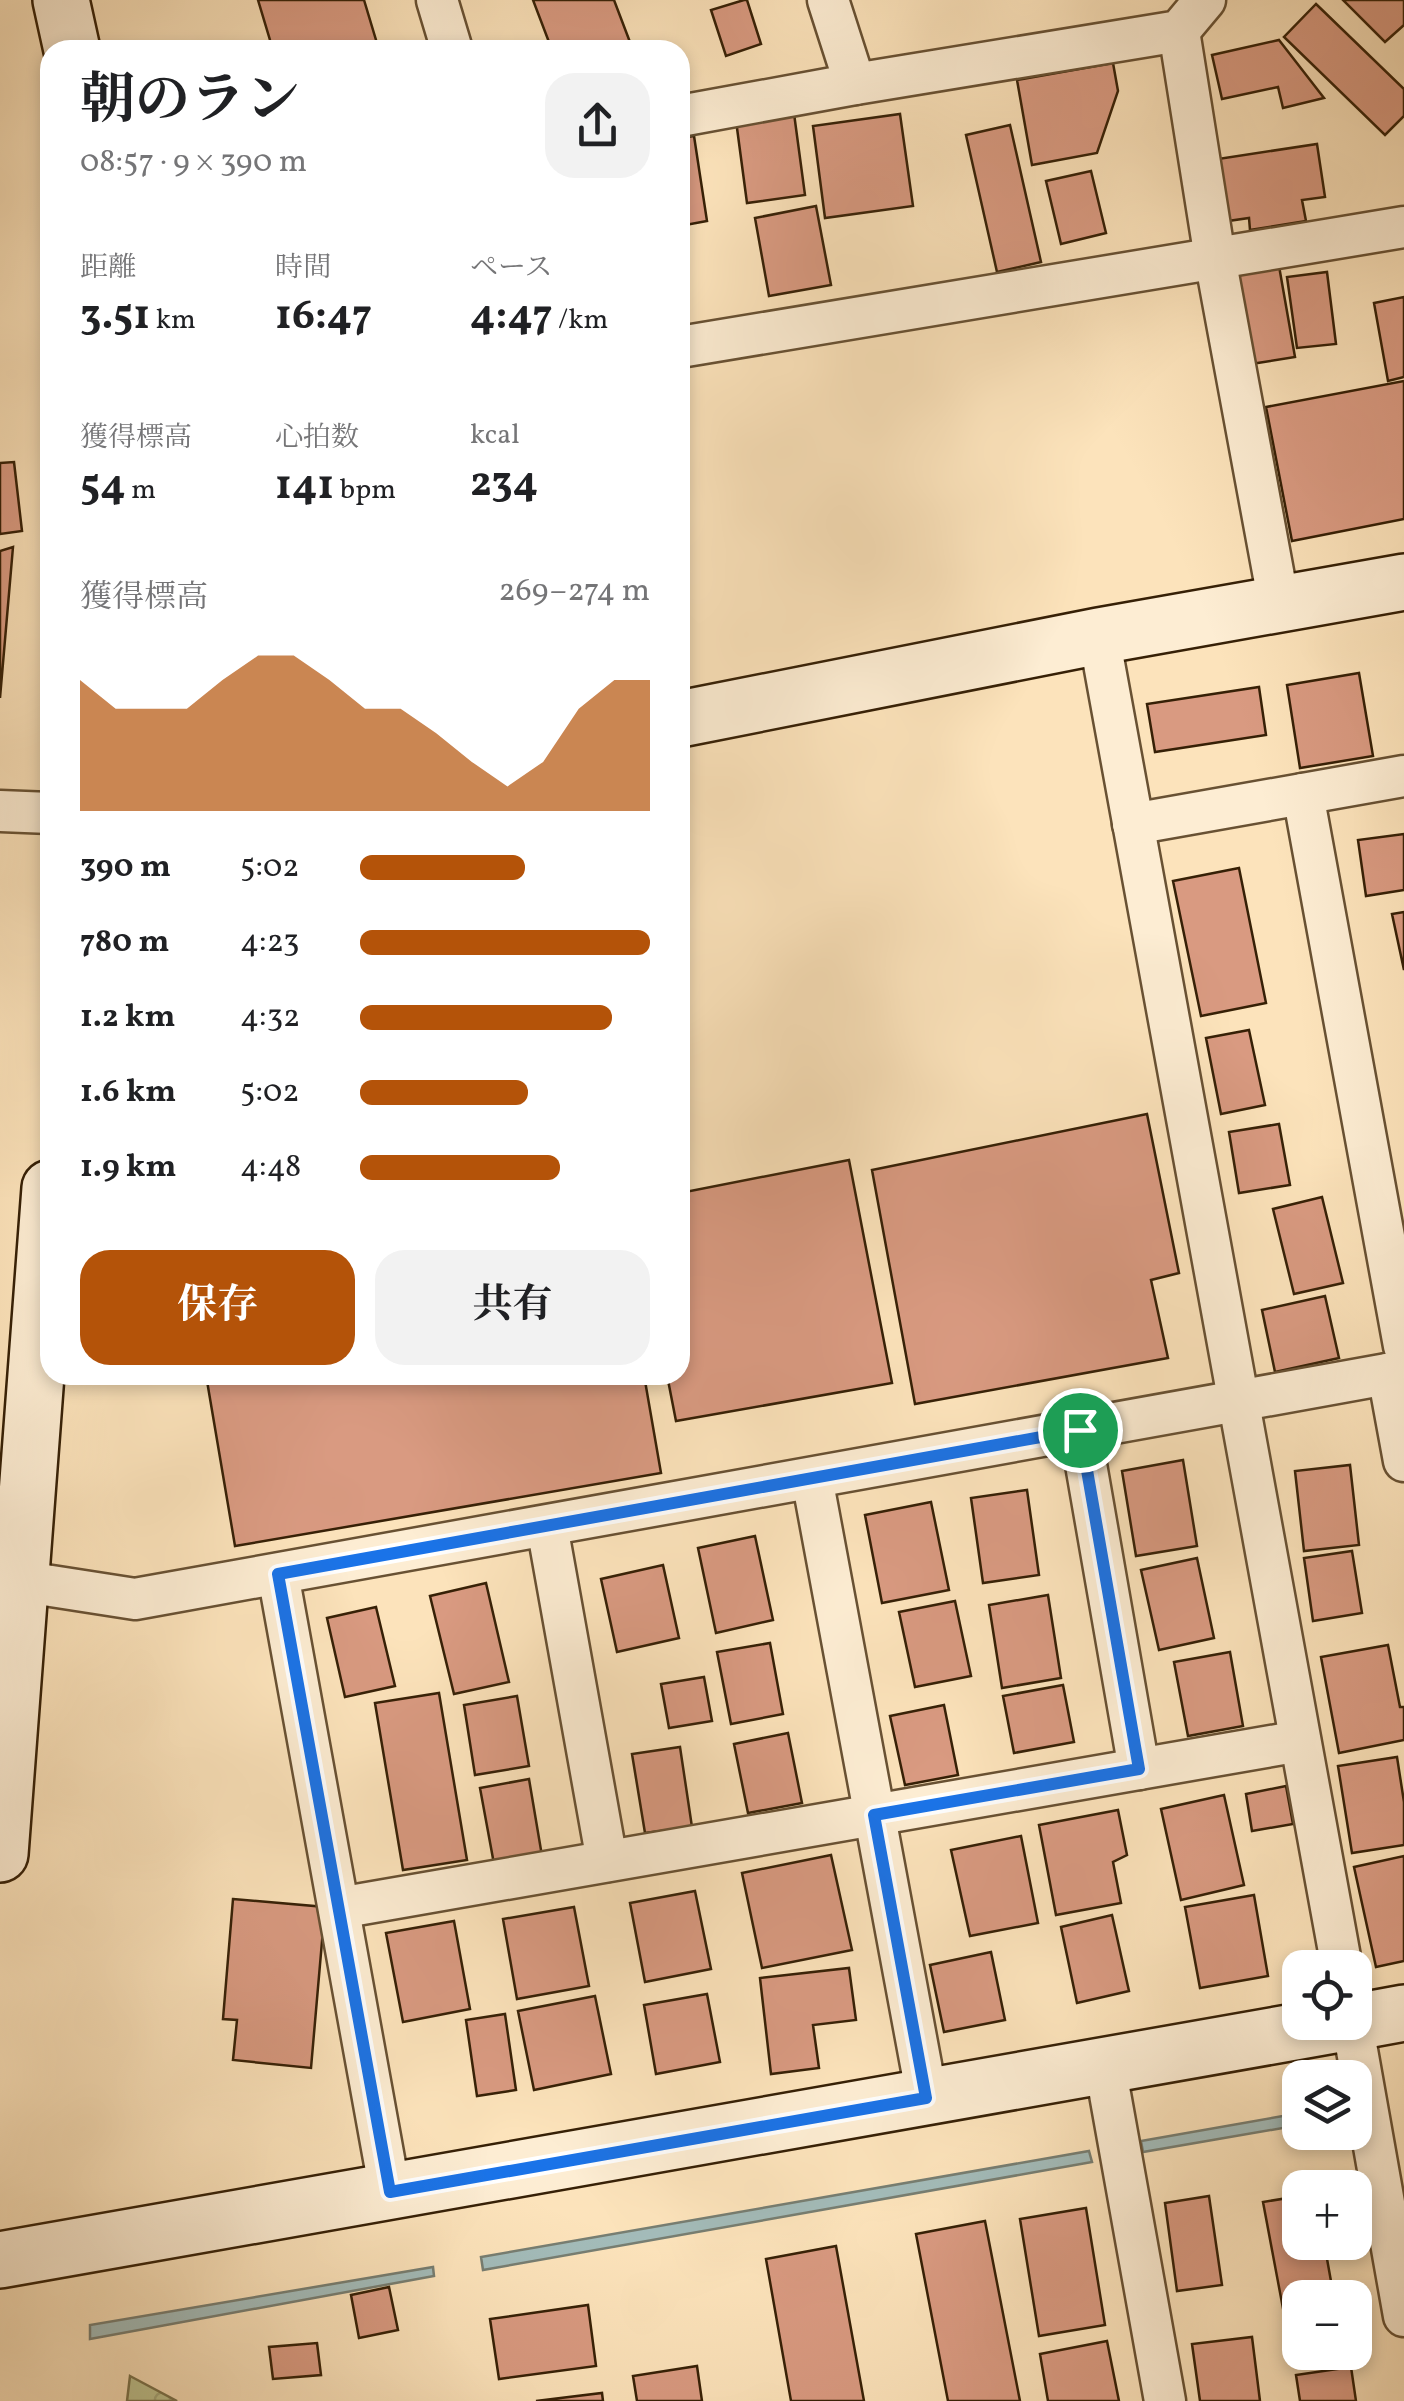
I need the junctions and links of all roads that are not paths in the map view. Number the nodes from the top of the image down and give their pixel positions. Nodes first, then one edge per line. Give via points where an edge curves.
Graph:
1 (61, 0) edge
2 (437, 0) edge
3 (828, 0) edge
4 (1206, 0) edge
5 (1179, 31) junction
6 (70, 40) edge
7 (449, 40) edge
8 (855, 84) junction
9 (690, 114) edge
10 (1404, 227) edge
11 (1215, 258) junction
12 (690, 345) edge
13 (1404, 582) edge
14 (1279, 604) junction
15 (1099, 636) junction
16 (690, 717) edge
17 (1404, 776) edge
18 (1303, 794) junction
19 (0, 812) edge
20 (40, 813) edge
21 (1134, 824) junction
22 (40, 1314) edge
23 (1399, 1364) edge
24 (1238, 1401) junction
25 (1080, 1430) junction
26 (1404, 1461) edge
27 (812, 1478) junction
28 (547, 1526) junction
29 (278, 1574) junction
30 (19, 1580) junction
31 (1300, 1741) junction
32 (1139, 1769) junction
33 (874, 1815) junction
34 (0, 1854) edge
35 (606, 1861) junction
36 (339, 1908) junction
37 (1339, 1950) edge
38 (1404, 2013) edge
39 (1372, 2019) edge
40 (1282, 2035) edge
41 (1356, 2040) edge
42 (1105, 2066) junction
43 (926, 2098) junction
44 (390, 2192) junction
45 (0, 2260) edge
46 (1404, 2316) edge
47 (1165, 2401) edge

1 - 6 street
2 - 7 street
3 - 8 street
4 - 5 street
5 - 8 street
5 - 11 street
8 - 9 street
10 - 11 street
11 - 12 street
11 - 14 street
13 - 14 street
14 - 15 street
15 - 16 street
15 - 21 street
17 - 18 street
18 - 21 street
18 - 23 street
19 - 20 street
21 - 24 street
22 - 30 street
23 - 24 street
23 - 26 street
24 - 25 street
24 - 31 street
25 - 27 street
25 - 32 street
27 - 28 street
27 - 33 street
28 - 29 street
28 - 35 street
29 - 30 street via 135,1600
29 - 36 street
30 - 34 street
31 - 32 street
31 - 37 street
32 - 33 street
33 - 35 street
33 - 43 street
35 - 36 street
36 - 44 street
38 - 39 street
40 - 42 street
41 - 46 street
42 - 43 street
42 - 47 street
43 - 44 street
44 - 45 street

